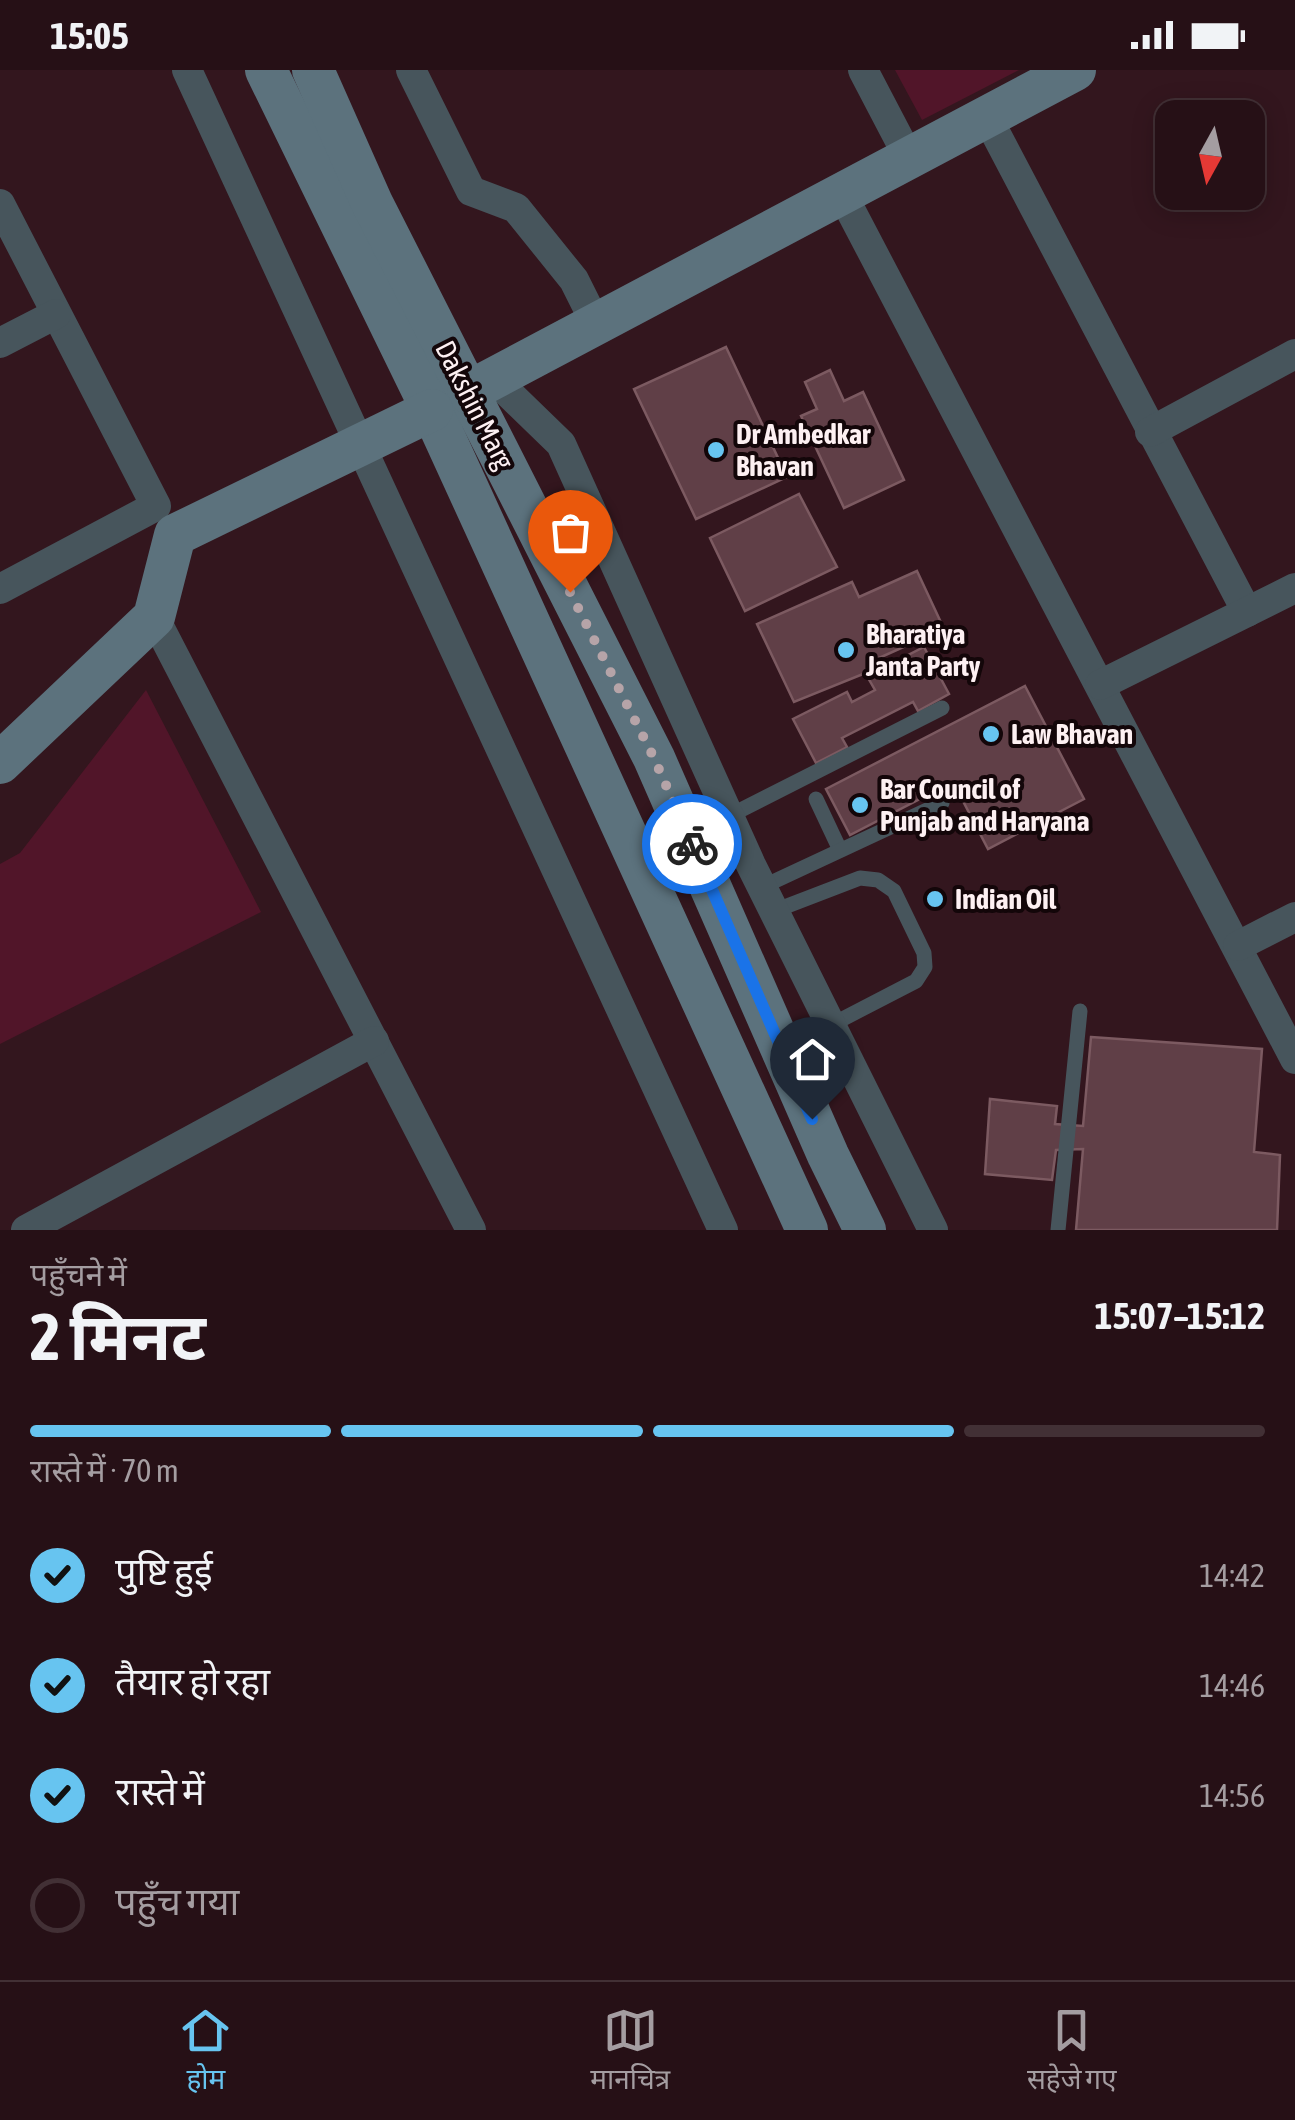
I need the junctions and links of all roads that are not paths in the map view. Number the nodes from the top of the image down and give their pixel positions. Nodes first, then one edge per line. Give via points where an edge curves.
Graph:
1 (187, 70) edge
2 (266, 70) edge
3 (313, 70) edge
4 (411, 70) edge
5 (862, 70) edge
6 (1075, 70) edge
7 (987, 117) junction
8 (909, 158) junction
9 (842, 194) junction
10 (0, 204) edge
11 (56, 314) junction
12 (596, 324) junction
13 (0, 344) edge
14 (1295, 354) edge
15 (465, 394) junction
16 (1150, 432) junction
17 (362, 445) junction
18 (165, 520) junction
19 (1295, 588) edge
20 (0, 589) edge
21 (1246, 612) junction
22 (154, 616) junction
23 (1100, 685) junction
24 (942, 708) dead end
25 (0, 762) edge
26 (816, 799) dead end
27 (942, 803) dead end
28 (728, 816) junction
29 (840, 850) junction
30 (768, 899) junction
31 (1295, 917) edge
32 (1238, 946) junction
33 (1080, 1011) dead end
34 (831, 1024) junction
35 (374, 1041) junction
36 (1295, 1059) edge
37 (26, 1230) edge
38 (471, 1230) edge
39 (724, 1230) edge
40 (806, 1230) edge
41 (865, 1230) edge
42 (933, 1230) edge
43 (1058, 1230) edge

1 - 17 street
2 - 15 main road, Dakshin Marg
3 - 15 main road, Dakshin Marg
4 - 12 street via 470,191 516,208 574,280
5 - 8 street
6 - 7 main road
7 - 8 main road
7 - 16 street
8 - 9 main road
9 - 12 main road
9 - 23 street
10 - 11 street
11 - 13 street
11 - 18 street
12 - 15 main road
14 - 16 street
15 - 17 main road
15 - 28 street via 561,444
15 - 40 main road, Dakshin Marg
15 - 41 main road, Dakshin Marg via 654,758
16 - 21 street
17 - 18 main road
17 - 39 street
18 - 20 street
18 - 22 main road
19 - 21 street
21 - 23 street
22 - 25 main road
22 - 35 street
23 - 32 street
24 - 28 lane
26 - 29 lane
27 - 29 lane
28 - 30 street
29 - 30 lane
30 - 34 street
30 - 34 lane via 860,878 878,880 894,892 925,966 916,981
31 - 32 street
32 - 36 street
33 - 43 lane
34 - 42 street
35 - 37 street
35 - 38 street

